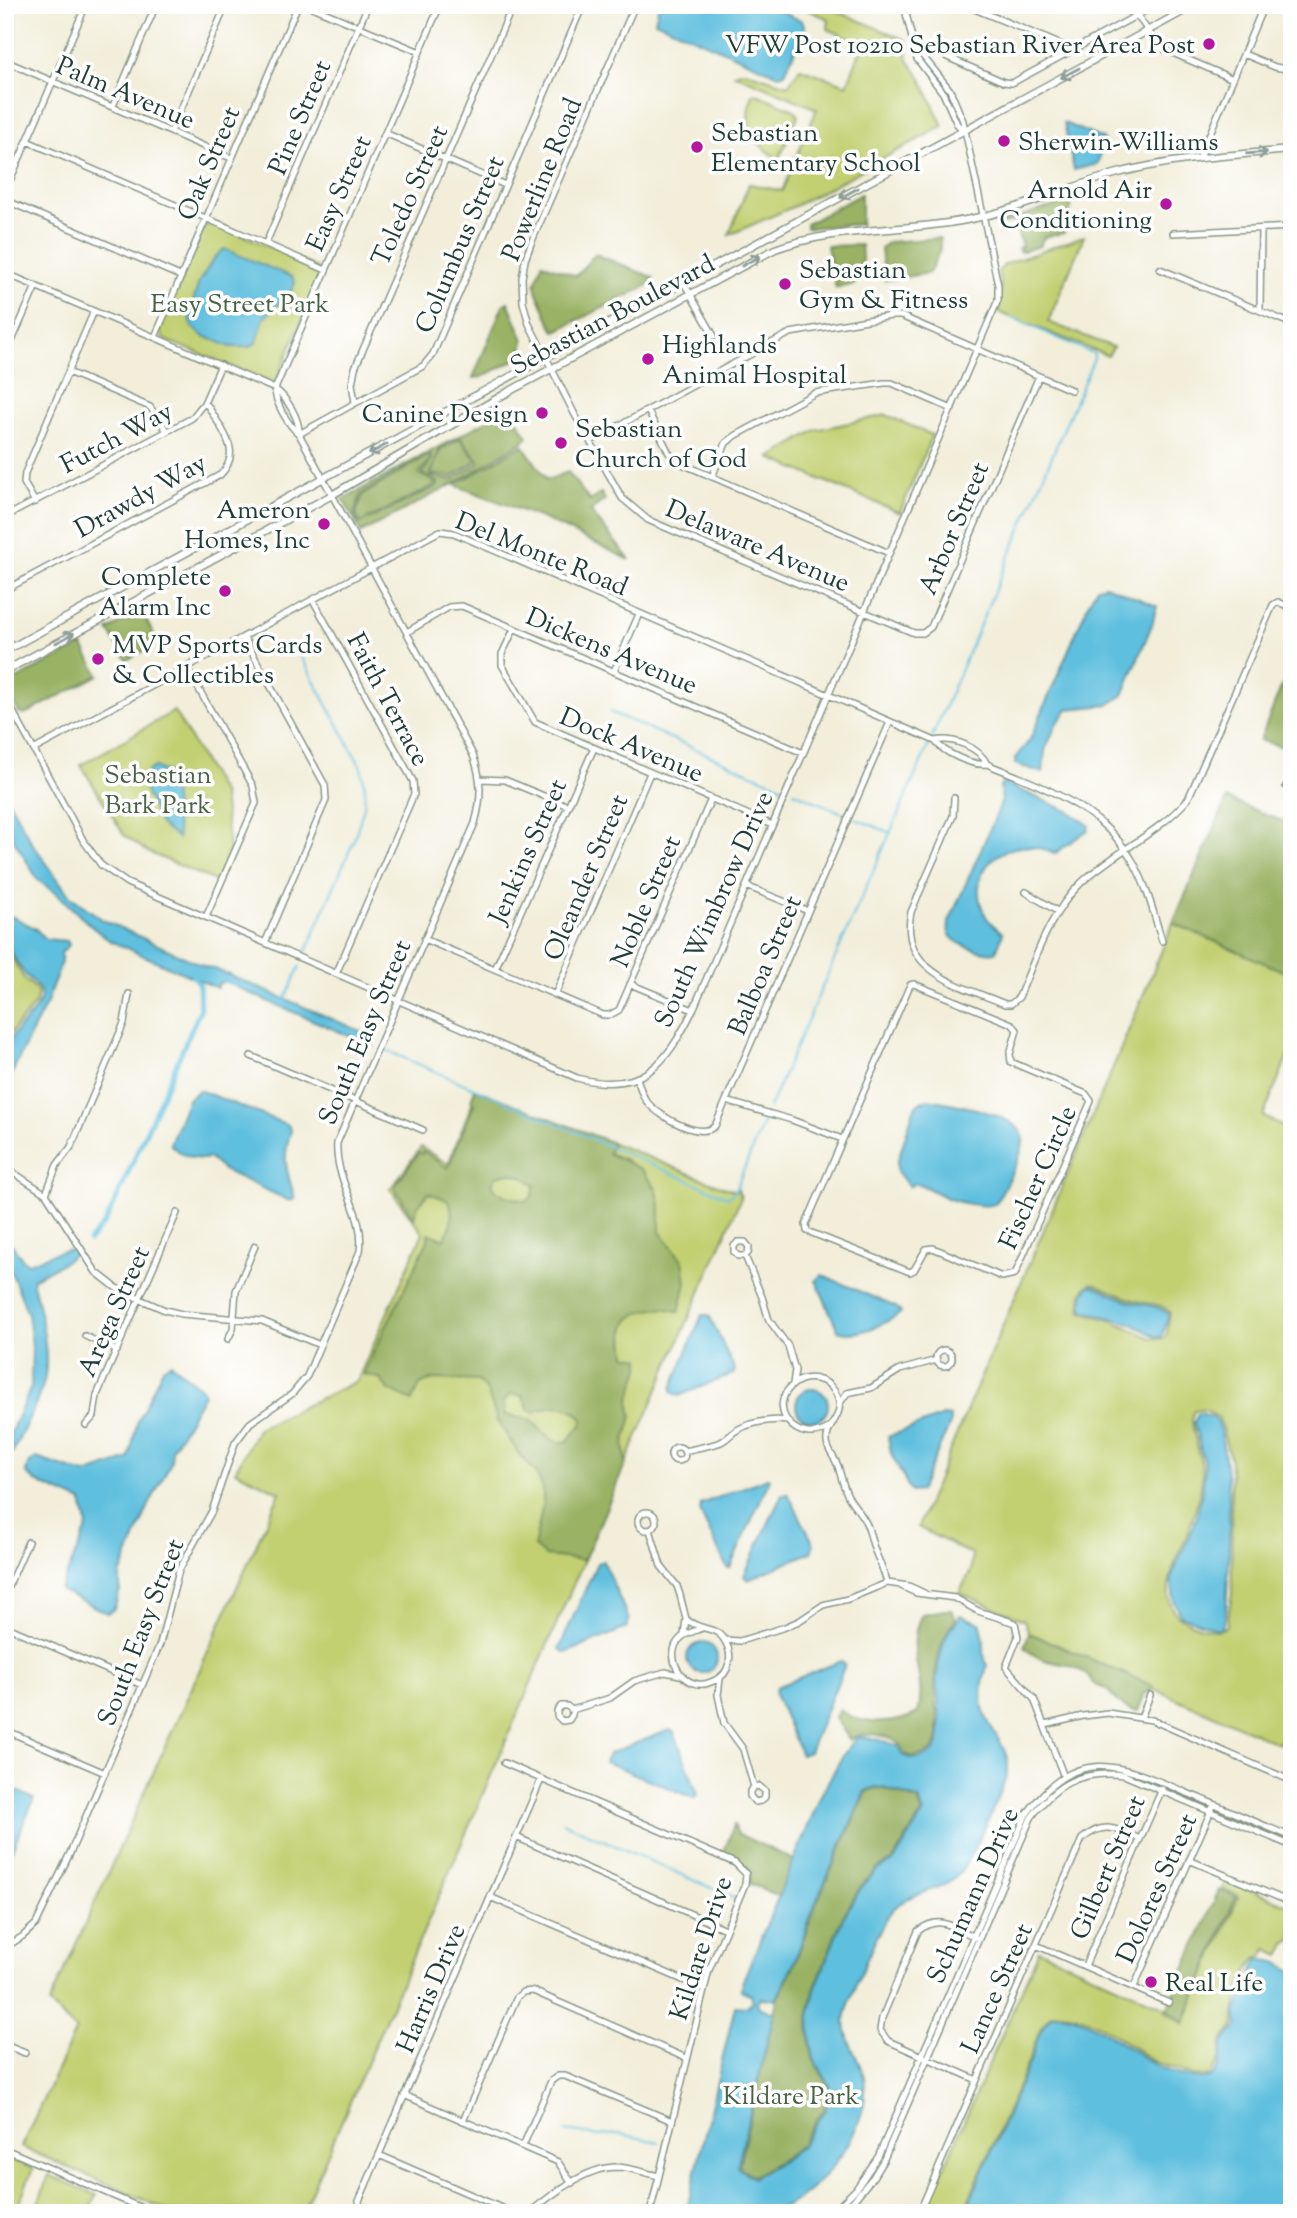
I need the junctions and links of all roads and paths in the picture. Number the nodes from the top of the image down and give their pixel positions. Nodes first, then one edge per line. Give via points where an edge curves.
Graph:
1 (14, 5) edge
2 (86, 5) edge
3 (156, 5) edge
4 (226, 5) edge
5 (298, 5) edge
6 (307, 5) edge
7 (368, 5) edge
8 (440, 5) edge
9 (513, 5) edge
10 (583, 5) edge
11 (635, 5) edge
12 (904, 5) edge
13 (965, 5) edge
14 (1113, 5) edge
15 (1156, 5) edge
16 (1195, 5) edge
17 (1264, 5) edge
18 (1137, 15) junction
19 (7, 16) edge
20 (5, 26) edge
21 (359, 28) junction
22 (1148, 30) junction
23 (1074, 50) junction
24 (420, 52) junction
25 (1244, 54) junction
26 (947, 57) dead end
27 (5, 61) edge
28 (1292, 70) edge
29 (1233, 79) junction
30 (53, 82) junction
31 (113, 106) junction
32 (963, 130) junction
33 (171, 132) junction
34 (386, 133) junction
35 (27, 141) junction
36 (1292, 150) edge
37 (1200, 157) junction
38 (231, 158) junction
39 (446, 160) junction
40 (505, 185) junction
41 (5, 192) edge
42 (5, 200) edge
43 (206, 217) junction
44 (983, 217) junction
45 (1292, 226) edge
46 (1261, 229) junction
47 (1173, 233) dead end
48 (266, 243) junction
49 (1160, 269) dead end
50 (326, 270) junction
51 (5, 273) edge
52 (180, 276) junction
53 (684, 283) junction
54 (36, 286) junction
55 (691, 293) junction
56 (1260, 310) junction
57 (94, 311) junction
58 (1292, 324) edge
59 (714, 336) dead end
60 (155, 337) junction
61 (978, 349) junction
62 (5, 357) edge
63 (546, 358) junction
64 (221, 365) junction
65 (551, 369) junction
66 (68, 372) junction
67 (1039, 376) junction
68 (275, 389) junction
69 (1071, 390) dead end
70 (355, 402) junction
71 (204, 403) junction
72 (952, 409) junction
73 (648, 411) junction
74 (167, 431) junction
75 (299, 434) junction
76 (591, 442) junction
77 (712, 477) junction
78 (324, 479) junction
79 (332, 495) junction
80 (35, 502) junction
81 (5, 517) edge
82 (889, 553) junction
83 (372, 568) junction
84 (5, 590) edge
85 (313, 600) junction
86 (1292, 608) edge
87 (864, 612) junction
88 (639, 614) junction
89 (514, 629) junction
90 (407, 632) junction
91 (244, 638) junction
92 (5, 652) edge
93 (187, 668) junction
94 (5, 671) edge
95 (614, 671) junction
96 (828, 696) junction
97 (5, 698) edge
98 (890, 722) junction
99 (935, 741) junction
100 (964, 745) junction
101 (594, 748) junction
102 (35, 749) junction
103 (803, 753) junction
104 (960, 757) junction
105 (987, 764) junction
106 (650, 773) junction
107 (481, 779) junction
108 (954, 798) dead end
109 (710, 799) junction
110 (568, 806) junction
111 (772, 825) junction
112 (1126, 850) junction
113 (746, 886) junction
114 (1026, 892) dead end
115 (808, 911) junction
116 (1057, 911) junction
117 (206, 917) junction
118 (424, 939) junction
119 (1162, 941) dead end
120 (265, 943) junction
121 (495, 969) junction
122 (336, 974) junction
123 (630, 984) junction
124 (130, 994) dead end
125 (555, 995) junction
126 (398, 1000) junction
127 (693, 1010) junction
128 (251, 1056) dead end
129 (637, 1078) junction
130 (355, 1100) junction
131 (726, 1101) junction
132 (423, 1130) dead end
133 (842, 1139) junction
134 (5, 1167) edge
135 (46, 1194) junction
136 (177, 1213) dead end
137 (255, 1246) dead end
138 (745, 1256) dead end
139 (140, 1299) junction
140 (233, 1318) junction
141 (85, 1336) dead end
142 (228, 1339) dead end
143 (320, 1345) junction
144 (117, 1351) junction
145 (937, 1360) dead end
146 (795, 1370) junction
147 (806, 1378) junction
148 (793, 1384) junction
149 (834, 1390) junction
150 (847, 1393) junction
151 (839, 1404) junction
152 (783, 1410) junction
153 (774, 1419) junction
154 (787, 1421) junction
155 (86, 1425) dead end
156 (830, 1427) junction
157 (816, 1434) junction
158 (827, 1441) junction
159 (684, 1451) dead end
160 (650, 1530) dead end
161 (28, 1542) dead end
162 (887, 1583) junction
163 (5, 1594) edge
164 (686, 1619) junction
165 (5, 1626) edge
166 (702, 1628) junction
167 (684, 1635) junction
168 (725, 1640) junction
169 (740, 1641) junction
170 (730, 1653) junction
171 (674, 1659) junction
172 (665, 1672) junction
173 (680, 1675) junction
174 (720, 1679) junction
175 (142, 1685) junction
176 (705, 1685) junction
177 (718, 1695) junction
178 (1150, 1695) dead end
179 (572, 1710) dead end
180 (1141, 1718) junction
181 (1045, 1726) junction
182 (5, 1730) edge
183 (504, 1763) dead end
184 (105, 1773) junction
185 (541, 1780) junction
186 (1065, 1780) junction
187 (1292, 1781) edge
188 (1165, 1783) junction
189 (754, 1787) dead end
190 (1162, 1790) junction
191 (1214, 1804) junction
192 (1211, 1811) junction
193 (1262, 1825) junction
194 (1259, 1832) junction
195 (516, 1837) junction
196 (1292, 1838) edge
197 (1140, 1839) junction
198 (1292, 1846) edge
199 (1189, 1860) junction
200 (490, 1897) junction
201 (1292, 1903) edge
202 (725, 1929) junction
203 (977, 1938) junction
204 (1036, 1945) junction
205 (5, 1948) edge
206 (1085, 1966) junction
207 (1134, 1987) junction
208 (704, 1989) junction
209 (1168, 2003) dead end
210 (5, 2045) edge
211 (25, 2053) dead end
212 (925, 2057) junction
213 (687, 2058) junction
214 (977, 2080) junction
215 (404, 2095) junction
216 (463, 2121) junction
217 (672, 2121) junction
218 (523, 2146) junction
219 (5, 2149) edge
220 (379, 2155) junction
221 (659, 2176) junction
222 (572, 2183) junction
223 (845, 2210) edge
224 (360, 2212) edge
225 (153, 2213) edge
226 (513, 2213) edge
227 (529, 2213) edge
228 (650, 2213) edge
229 (832, 2213) edge
230 (919, 2213) edge

1 - 19 street
2 - 30 street
3 - 31 street
4 - 33 street
5 - 38 street, Oak Street
6 - 21 street
7 - 21 street, Pine Street
8 - 24 street, Easy Street
9 - 39 street, Toledo Street
10 - 40 street, Columbus Street
11 - 63 street, Powerline Road via 525,260 523,302
12 - 32 street, South Wimbrow Drive via 916,60 943,93
13 - 23 street
14 - 18 street
15 - 18 street
16 - 22 main road, Sebastian Boulevard
17 - 25 street
18 - 22 street
18 - 23 street
19 - 20 street
21 - 24 street
21 - 48 street, Pine Street
22 - 29 street via 1159,47
22 -> 32 main road, Sebastian Boulevard
23 - 26 street via 1012,83
24 - 34 street, Easy Street
25 - 28 street
25 - 29 street
27 - 30 street, Palm Avenue
29 - 37 street
30 - 31 street, Palm Avenue
30 - 35 street
31 - 33 street, Palm Avenue
32 - 44 street, South Wimbrow Drive
32 -> 53 main road, Sebastian Boulevard
33 - 38 street, Palm Avenue
34 - 39 street
34 - 50 street, Easy Street
35 - 41 street
35 - 43 street
37 -> 36 main road, Sebastian Boulevard
37 - 44 main road, Sebastian Boulevard via 1115,174
38 - 43 street, Oak Street
39 - 40 street
39 - 70 street, Toledo Street via 355,368
40 - 70 street, Columbus Street via 433,354 423,366
42 - 52 street
43 - 48 street
43 - 52 street, Oak Street
55 -> 44 main road, Sebastian Boulevard via 797,241
44 - 61 street, South Wimbrow Drive via 998,300
45 - 46 street
46 - 47 street
46 - 56 street
48 - 50 street
49 - 56 street
50 - 68 street, Easy Street
51 - 54 street
52 - 60 street, Oak Street
53 - 55 street
53 - 63 main road, Sebastian Boulevard
54 - 57 street
54 - 62 street
55 - 59 street
55 - 65 main road, Sebastian Boulevard
56 - 58 street
57 - 60 street
57 - 66 street
60 - 64 street
61 - 67 street
61 - 72 street, South Wimbrow Drive
61 - 73 street via 901,316 800,330
63 - 65 street, Powerline Road
63 -> 78 main road, Sebastian Boulevard
64 - 68 street
64 - 71 street, Futch Way
65 - 76 street, Delaware Avenue
65 - 79 main road, Sebastian Boulevard
66 - 74 street via 150,407
66 - 80 street via 25,473 24,483
67 - 69 street
67 - 87 street, Arbor Street via 931,627 914,634
68 - 75 street via 275,397
70 - 75 street, Columbus Street
71 - 74 street, Futch Way via 192,418
71 - 84 street, Drawdy Way via 232,455 220,475
72 - 77 street via 892,383 815,393 726,443
72 - 82 street, South Wimbrow Drive
73 - 76 street
73 - 77 street via 669,453
74 - 80 street, Futch Way
75 - 78 street
76 - 87 street, Delaware Avenue via 622,498 648,520
77 - 82 street
78 - 79 street
78 - 92 main road, Sebastian Boulevard
79 - 83 street, South Easy Street
94 -> 79 main road, Sebastian Boulevard
80 - 81 street, Futch Way
82 - 87 street, South Wimbrow Drive
83 - 85 street, Del Monte Road
83 - 88 street, Del Monte Road via 440,531 454,533
83 - 90 street, South Easy Street
85 - 91 street, Del Monte Road
85 - 122 street, Faith Terrace via 412,781 414,794
86 - 112 street via 1278,602 1273,605 1188,799 1173,816
87 - 96 street, South Wimbrow Drive
88 - 95 street
88 - 96 street, Del Monte Road
89 - 90 street, Dickens Avenue via 462,606 449,607
89 - 95 street, Dickens Avenue
89 - 101 street, Dock Avenue via 502,665 530,717
90 - 107 street, South Easy Street via 473,755
91 - 93 street, Del Monte Road
91 - 120 street via 325,785 326,800
93 - 102 street, Del Monte Road
93 - 117 street via 253,786 256,803
95 - 103 street, Dickens Avenue
96 - 98 street, Del Monte Road
96 - 103 street, South Wimbrow Drive
97 - 102 street, South Wimbrow Drive
98 - 99 street, Del Monte Road
98 - 115 street, Balboa Street
99 - 100 street
99 - 104 street
100 - 104 street
100 - 105 street via 977,751
101 - 106 street, Dock Avenue
101 - 110 street, Jenkins Street
102 - 117 street, South Wimbrow Drive via 101,865 127,883
103 - 111 street, South Wimbrow Drive
104 - 105 street
105 - 112 street via 1077,804
106 - 109 street, Dock Avenue
106 - 125 street, Oleander Street
107 - 110 street via 505,780
107 - 118 street, South Easy Street via 475,823
108 - 116 street via 953,816 909,921 912,944 921,961 941,977 1011,1003 1019,997
109 - 111 street, Dock Avenue
109 - 123 street, Noble Street
110 - 121 street, Jenkins Street
111 - 113 street, South Wimbrow Drive
112 - 116 street via 1081,884
112 - 119 street via 1145,886
113 - 115 street
113 - 127 street, South Wimbrow Drive
114 - 116 street
115 - 131 street, Balboa Street
117 - 120 street, South Wimbrow Drive
118 - 121 street
118 - 126 street, South Easy Street
120 - 122 street, South Wimbrow Drive
121 - 125 street
122 - 126 street, South Wimbrow Drive
123 - 125 street, Noble Street via 618,1010 610,1015
123 - 127 street
124 - 135 street via 124,1023
126 - 129 street, South Wimbrow Drive via 577,1077 598,1083
126 - 130 street, South Easy Street
127 - 129 street, South Wimbrow Drive via 668,1055
128 - 130 street
129 - 131 street, Balboa Street via 645,1100 659,1115 700,1132 715,1126
130 - 132 street
130 - 143 street, South Easy Street via 336,1157 357,1217 360,1251
131 - 133 street
133 - 133 street, Fischer Circle via 914,984 1012,1024 1017,1030 1012,1062 1086,1094 1091,1101 1015,1274 1009,1277 933,1248 926,1249 910,1272 807,1231
134 - 135 street
135 - 139 street via 96,1272 110,1285
136 - 139 street, Arega Street
137 - 140 street via 236,1291
138 - 146 street via 769,1320 788,1346
139 - 140 street via 182,1314
139 - 144 street, Arega Street
140 - 142 street
140 - 143 street via 262,1321
141 - 144 street
143 - 175 street, South Easy Street via 300,1386 250,1423 235,1443 212,1511 180,1570 164,1630
144 - 155 street, Arega Street via 97,1395 94,1416
145 - 150 street via 900,1370 871,1388
146 - 147 street
146 - 148 street
147 - 148 street
147 - 149 street via 823,1380
148 - 152 street
149 - 150 street
149 - 151 street
150 - 151 street
151 - 156 street
152 - 153 street
152 - 154 street
153 - 154 street
153 - 159 street via 743,1427 718,1443
154 - 157 street via 800,1432
156 - 157 street
156 - 158 street
157 - 158 street
158 - 162 street via 845,1490 867,1525
160 - 164 street via 661,1566 677,1586
161 - 163 street
162 - 169 street
162 - 181 street via 955,1598 1015,1623 1018,1637 1006,1667 1034,1699
164 - 166 street
164 - 167 street
165 - 175 street
166 - 167 street
166 - 168 street
167 - 171 street
168 - 169 street
168 - 170 street
169 - 170 street
170 - 174 street via 729,1666
171 - 172 street
171 - 173 street
172 - 173 street
172 - 179 street
173 - 176 street via 693,1684
174 - 176 street
174 - 177 street
175 - 184 street, South Easy Street
176 - 177 street
177 - 189 street via 724,1723 743,1749
178 - 180 street
180 - 181 street via 1108,1713
180 - 187 street
181 - 186 street
182 - 184 street
183 - 185 street, Kildare Drive
184 - 205 street, South Easy Street via 36,1924
185 - 195 street, Harris Drive
185 - 202 street, Kildare Drive via 741,1867 746,1882
186 - 188 street, Schumann Drive via 1084,1769 1108,1766
186 - 190 street, Schumann Drive via 1102,1772 1124,1774
186 - 203 street, Schumann Drive via 1046,1789 1026,1815
188 - 190 street, Gilbert Street
188 - 191 street, Schumann Drive
190 - 192 street, Schumann Drive
190 - 197 street, Gilbert Street
191 - 192 street, Dolores Street
191 - 193 street, Schumann Drive
192 - 194 street, Schumann Drive
192 - 199 street, Dolores Street
193 - 194 street
193 - 196 street, Schumann Drive
194 - 198 street, Schumann Drive
195 - 200 street, Harris Drive
195 - 202 street
197 - 204 street, Lance Street via 1111,1827 1093,1829 1082,1839
197 - 206 street, Gilbert Street
199 - 201 street
199 - 207 street, Dolores Street
200 - 208 street
200 - 215 street, Harris Drive
202 - 208 street, Kildare Drive
203 - 212 street, Schumann Drive
203 - 212 street via 940,1922 928,1923 918,1931 880,2030 888,2041
204 - 206 street
204 - 214 street, Lance Street
206 - 207 street
207 - 209 street
208 - 213 street, Kildare Drive
210 - 211 street
212 - 214 street
212 - 223 street, Schumann Drive via 884,2159
213 - 216 street via 533,1991 523,1992
213 - 217 street, Kildare Drive
214 - 230 street, Lance Street
215 - 216 street
215 - 220 street, Harris Drive
216 - 218 street
217 - 218 street via 558,2076 551,2081
217 - 221 street, Kildare Drive
218 - 222 street via 558,2162
219 - 225 street
220 - 224 street, Harris Drive via 359,2201
220 - 226 street
221 - 222 street via 612,2168
221 - 228 street, Kildare Drive
222 - 227 street
223 - 229 street, Schumann Drive

